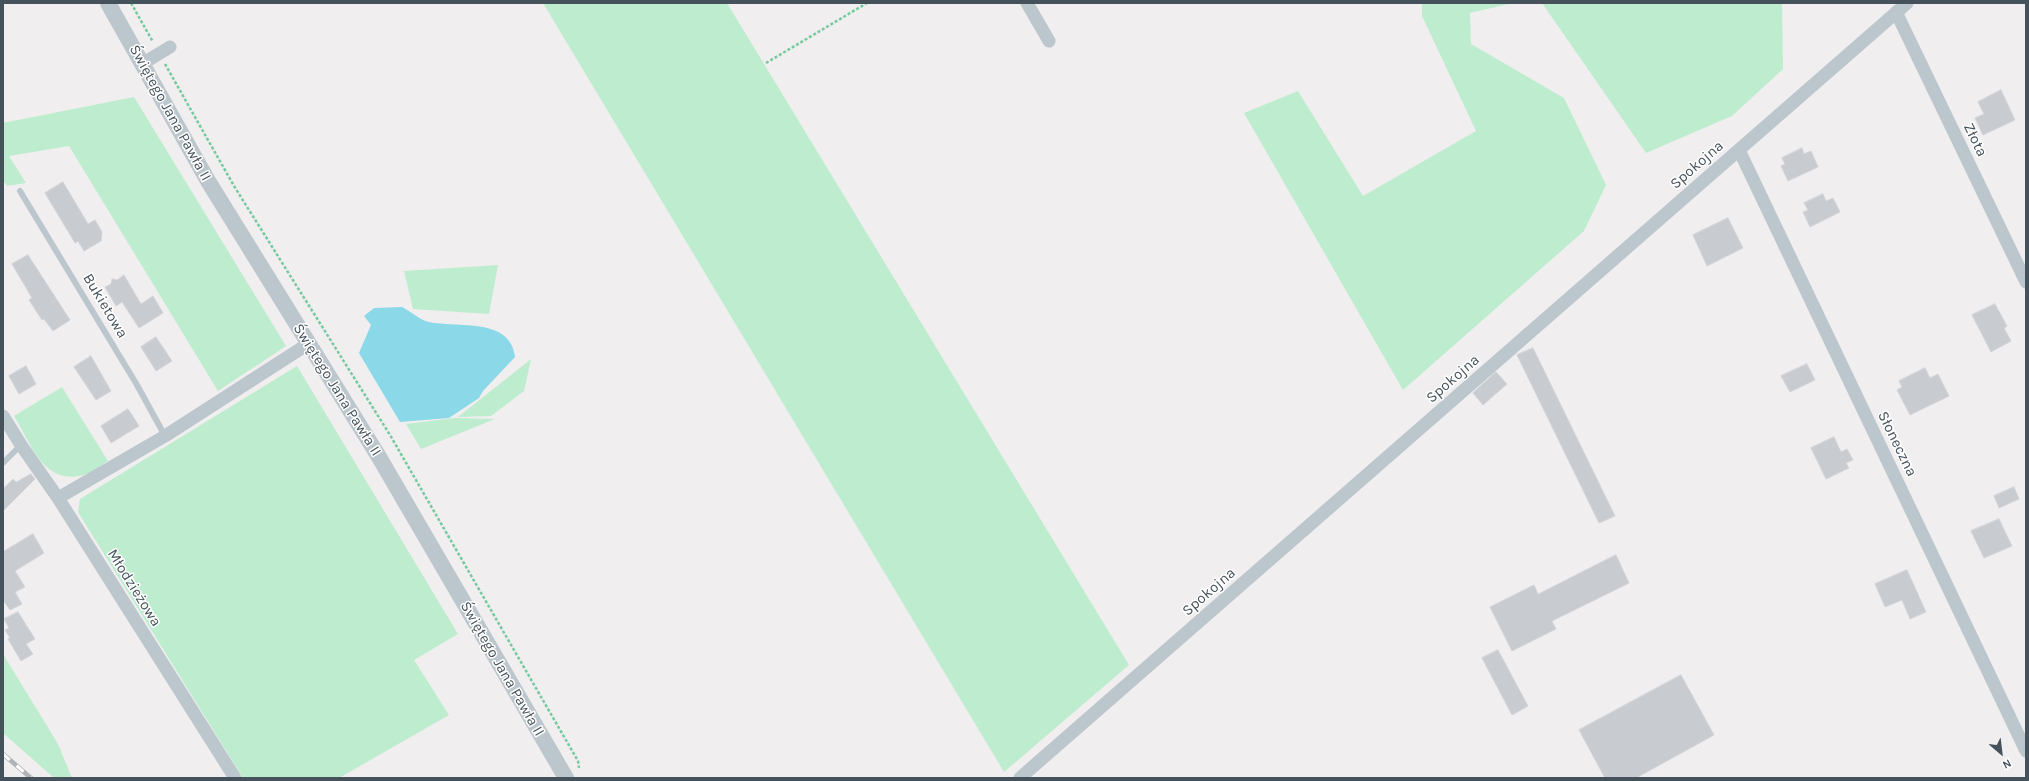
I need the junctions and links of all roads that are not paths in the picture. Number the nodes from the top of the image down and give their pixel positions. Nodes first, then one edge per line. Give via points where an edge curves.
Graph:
1 (108, 3) edge
2 (1027, 3) edge
3 (1907, 3) edge
4 (1896, 12) junction
5 (1049, 41) dead end
6 (164, 50) road end
7 (142, 64) junction
8 (1738, 150) junction
9 (20, 191) dead end
10 (2026, 282) edge
11 (308, 344) junction
12 (3, 416) edge
13 (165, 436) junction
14 (21, 445) junction
15 (3, 463) edge
16 (58, 498) junction
17 (2026, 751) edge
18 (572, 777) edge
19 (235, 778) edge
20 (1020, 778) edge

1 - 7 street, Świętego Jana Pawła II
2 - 5 street
3 - 4 street, Spokojna
4 - 8 street, Spokojna
4 - 10 street, Złota
6 - 7 street
7 - 11 street, Świętego Jana Pawła II via 208,181
8 - 17 street, Słoneczna
8 - 20 street, Spokojna
9 - 13 lane, Bukietowa
11 - 13 street
11 - 18 street, Świętego Jana Pawła II
12 - 14 street, Młodzieżowa
13 - 16 street
14 - 15 lane
14 - 16 street, Młodzieżowa
16 - 19 street, Młodzieżowa

